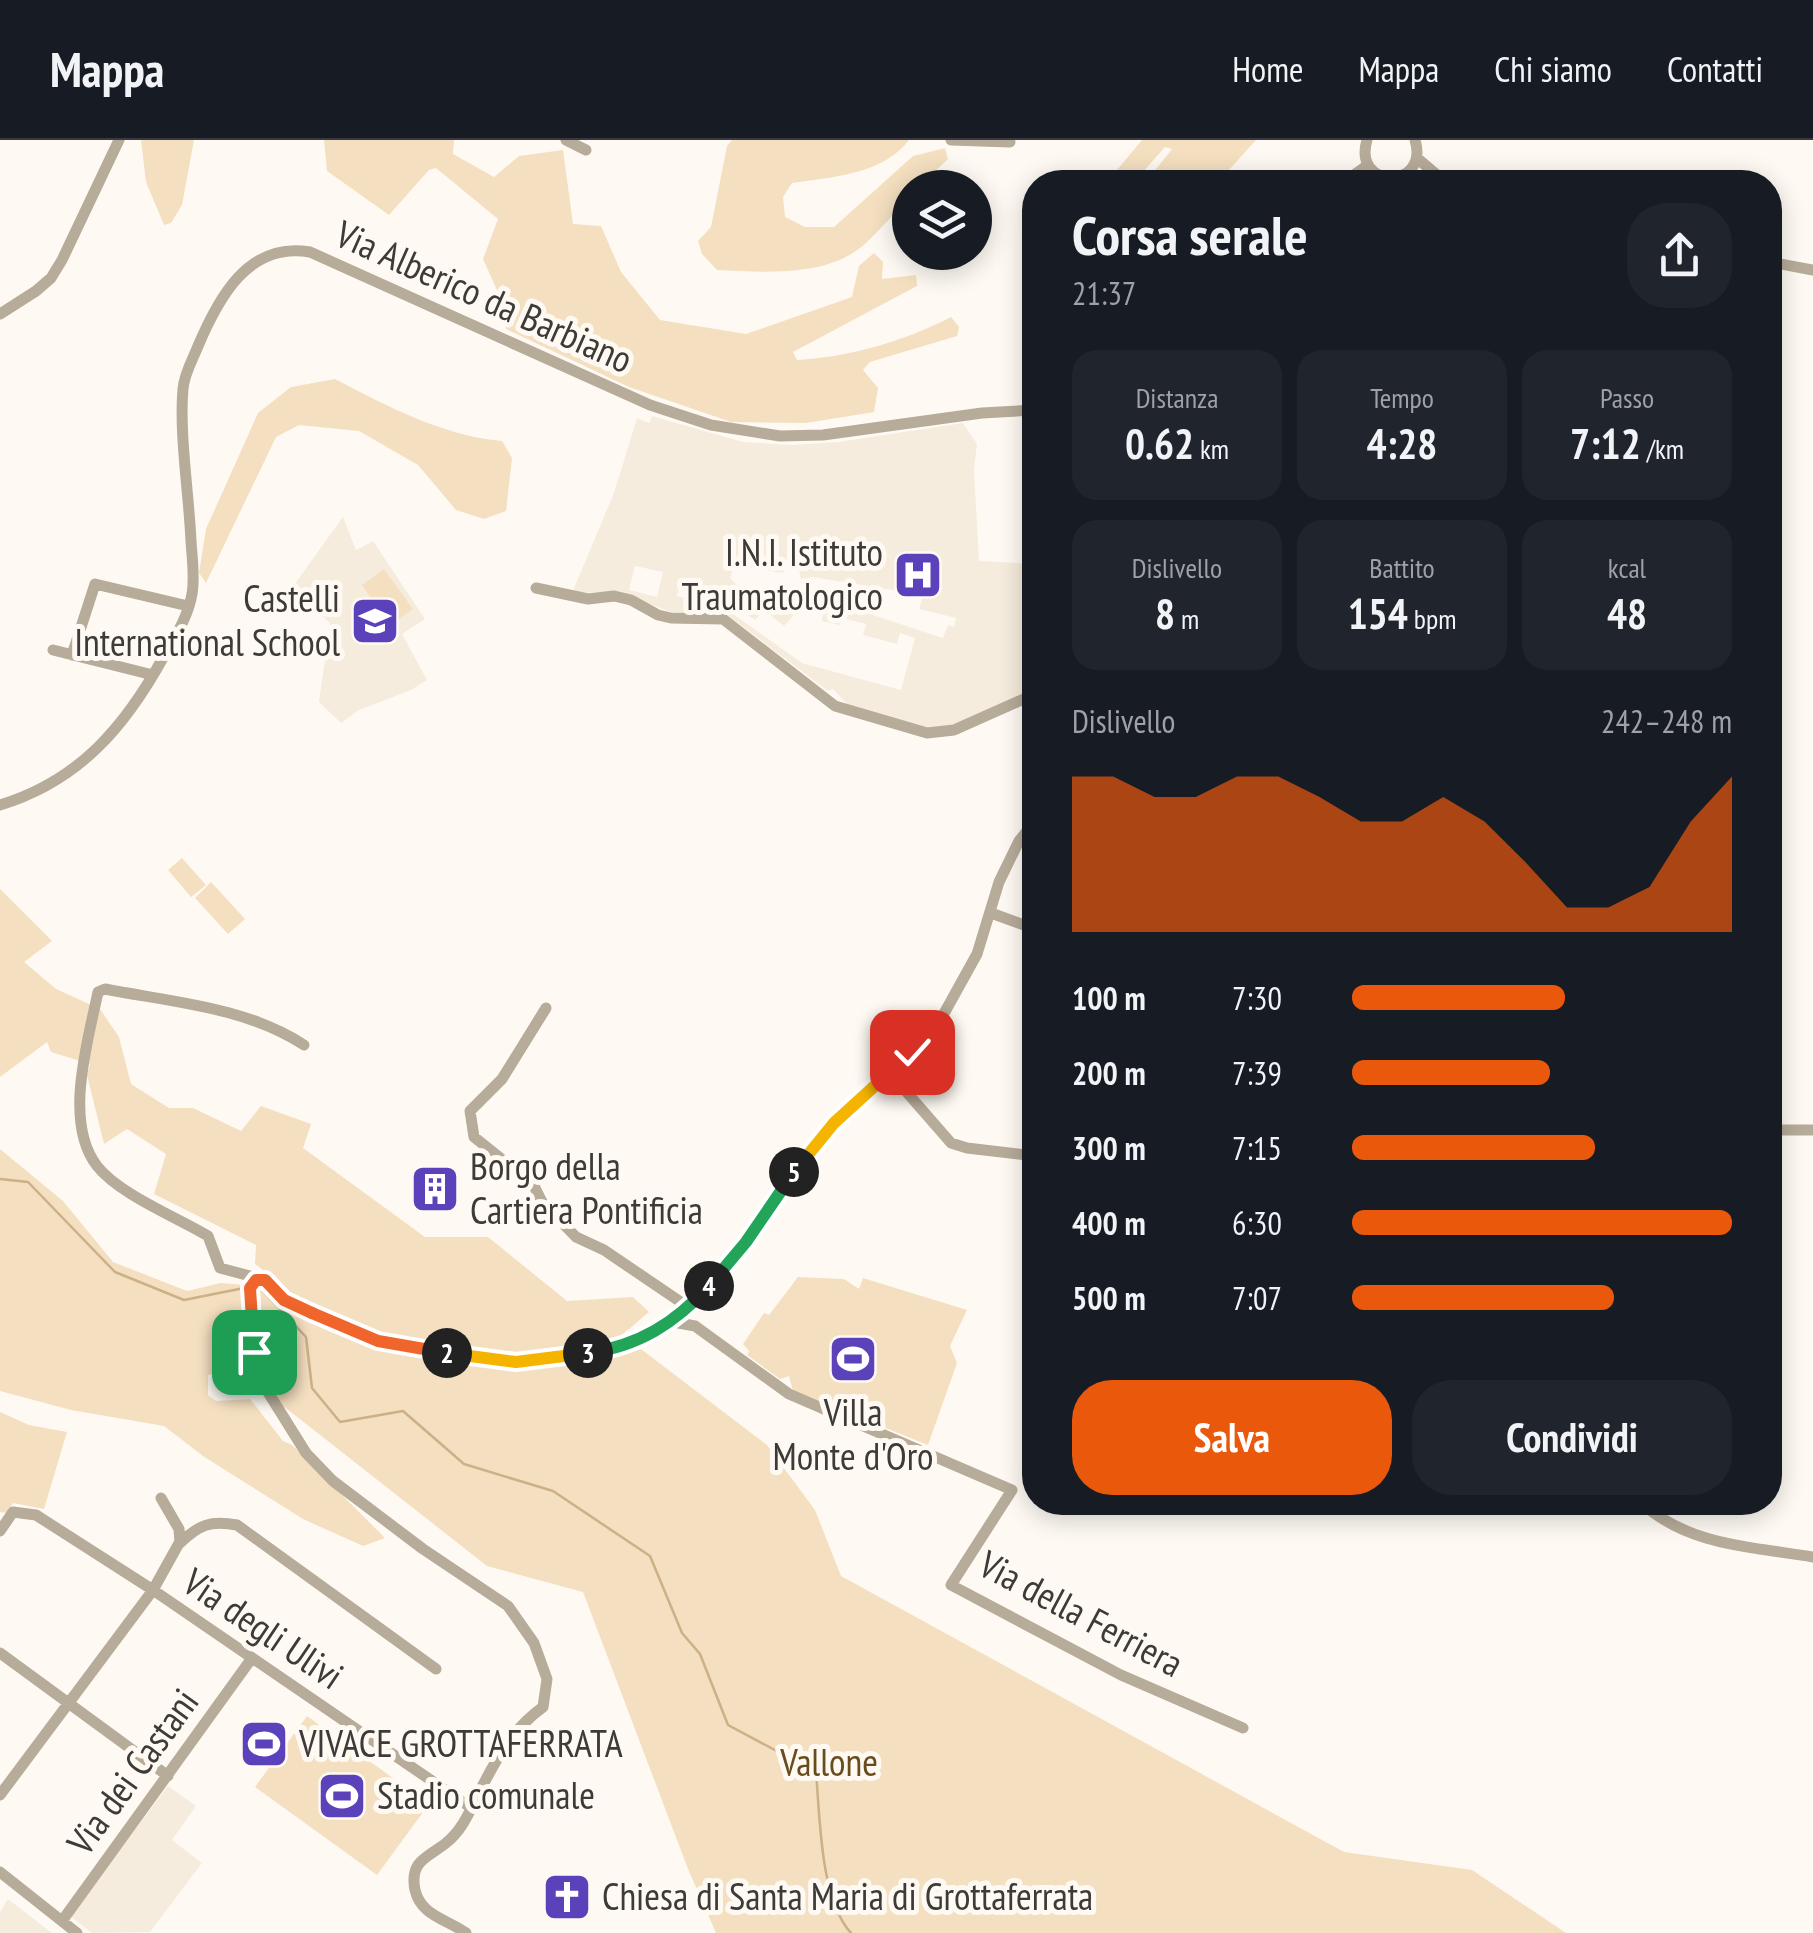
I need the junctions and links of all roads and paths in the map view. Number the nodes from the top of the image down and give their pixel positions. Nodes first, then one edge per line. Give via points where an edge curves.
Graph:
1 (118, 140) edge
2 (566, 140) edge
3 (951, 140) edge
4 (1367, 140) edge
5 (1415, 140) edge
6 (1010, 142) edge
7 (586, 150) dead end
8 (1417, 158) junction
9 (1368, 165) junction
10 (1361, 170) edge
11 (1374, 170) edge
12 (1410, 170) edge
13 (1430, 170) edge
14 (1782, 264) edge
15 (1813, 270) edge
16 (0, 314) edge
17 (1022, 411) edge
18 (536, 588) dead end
19 (188, 606) junction
20 (53, 650) dead end
21 (72, 655) junction
22 (153, 676) junction
23 (1022, 700) edge
24 (0, 805) edge
25 (1022, 837) edge
26 (992, 913) junction
27 (1022, 924) edge
28 (546, 1008) dead end
29 (304, 1045) dead end
30 (890, 1073) junction
31 (1782, 1130) edge
32 (1813, 1130) edge
33 (1022, 1154) edge
34 (256, 1280) junction
35 (688, 1308) junction
36 (673, 1322) junction
37 (254, 1352) tunnel mouth
38 (261, 1381) tunnel mouth
39 (161, 1498) dead end
40 (1658, 1515) edge
41 (0, 1531) edge
42 (182, 1540) junction
43 (1813, 1557) edge
44 (152, 1590) junction
45 (0, 1653) edge
46 (252, 1658) junction
47 (436, 1669) dead end
48 (68, 1704) junction
49 (1243, 1728) dead end
50 (168, 1776) junction
51 (0, 1796) edge
52 (473, 1809) junction
53 (0, 1872) edge
54 (62, 1921) junction
55 (77, 1933) edge
56 (466, 1933) edge

1 - 16 street via 50,278
2 - 7 street
3 - 6 street
4 - 9 street
5 - 8 street
8 - 12 street
8 - 13 street
9 - 10 street
9 - 11 street
14 - 15 street
17 - 19 street, Via Alberico da Barbiano via 822,436 711,424 650,405 310,252 284,253 246,270 226,289 183,385 194,582
18 - 23 street via 614,596 672,618 723,620 835,706 927,733 954,730
19 - 21 street via 95,584
19 - 22 street, Via Alberico da Barbiano
20 - 21 street
21 - 22 street
22 - 24 street, Via Alberico da Barbiano via 86,762
25 - 26 street
26 - 27 street
26 - 30 street via 954,1000
28 - 35 street via 502,1078 470,1111 474,1137 533,1184 576,1237
29 - 34 street via 275,1026 210,1008 98,992 79,1084 88,1151 119,1185 208,1236 220,1268
30 - 33 street via 951,1143
30 - 35 street via 806,1156 746,1242
31 - 32 street
34 - 36 street via 265,1280 284,1300 378,1341 516,1362 601,1352
34 - 37 street via 250,1288
35 - 36 street
36 - 49 street, Via della Ferriera via 695,1326 789,1394 1012,1490 951,1585 1120,1676
38 - 52 street via 306,1453 333,1481 508,1606 534,1643 547,1678 543,1708 511,1735
39 - 42 street
40 - 43 street via 1720,1543
41 - 44 street, Via degli Ulivi via 13,1512 36,1514
42 - 44 street
42 - 47 street via 199,1525 236,1524
44 - 46 street, Via degli Ulivi
44 - 48 street
45 - 48 street
46 - 50 street, Via dei Castani
46 - 52 street, Via degli Ulivi
48 - 50 street
48 - 51 street
50 - 54 street, Via dei Castani
52 - 56 street via 415,1872 423,1907
53 - 54 street
54 - 55 street

